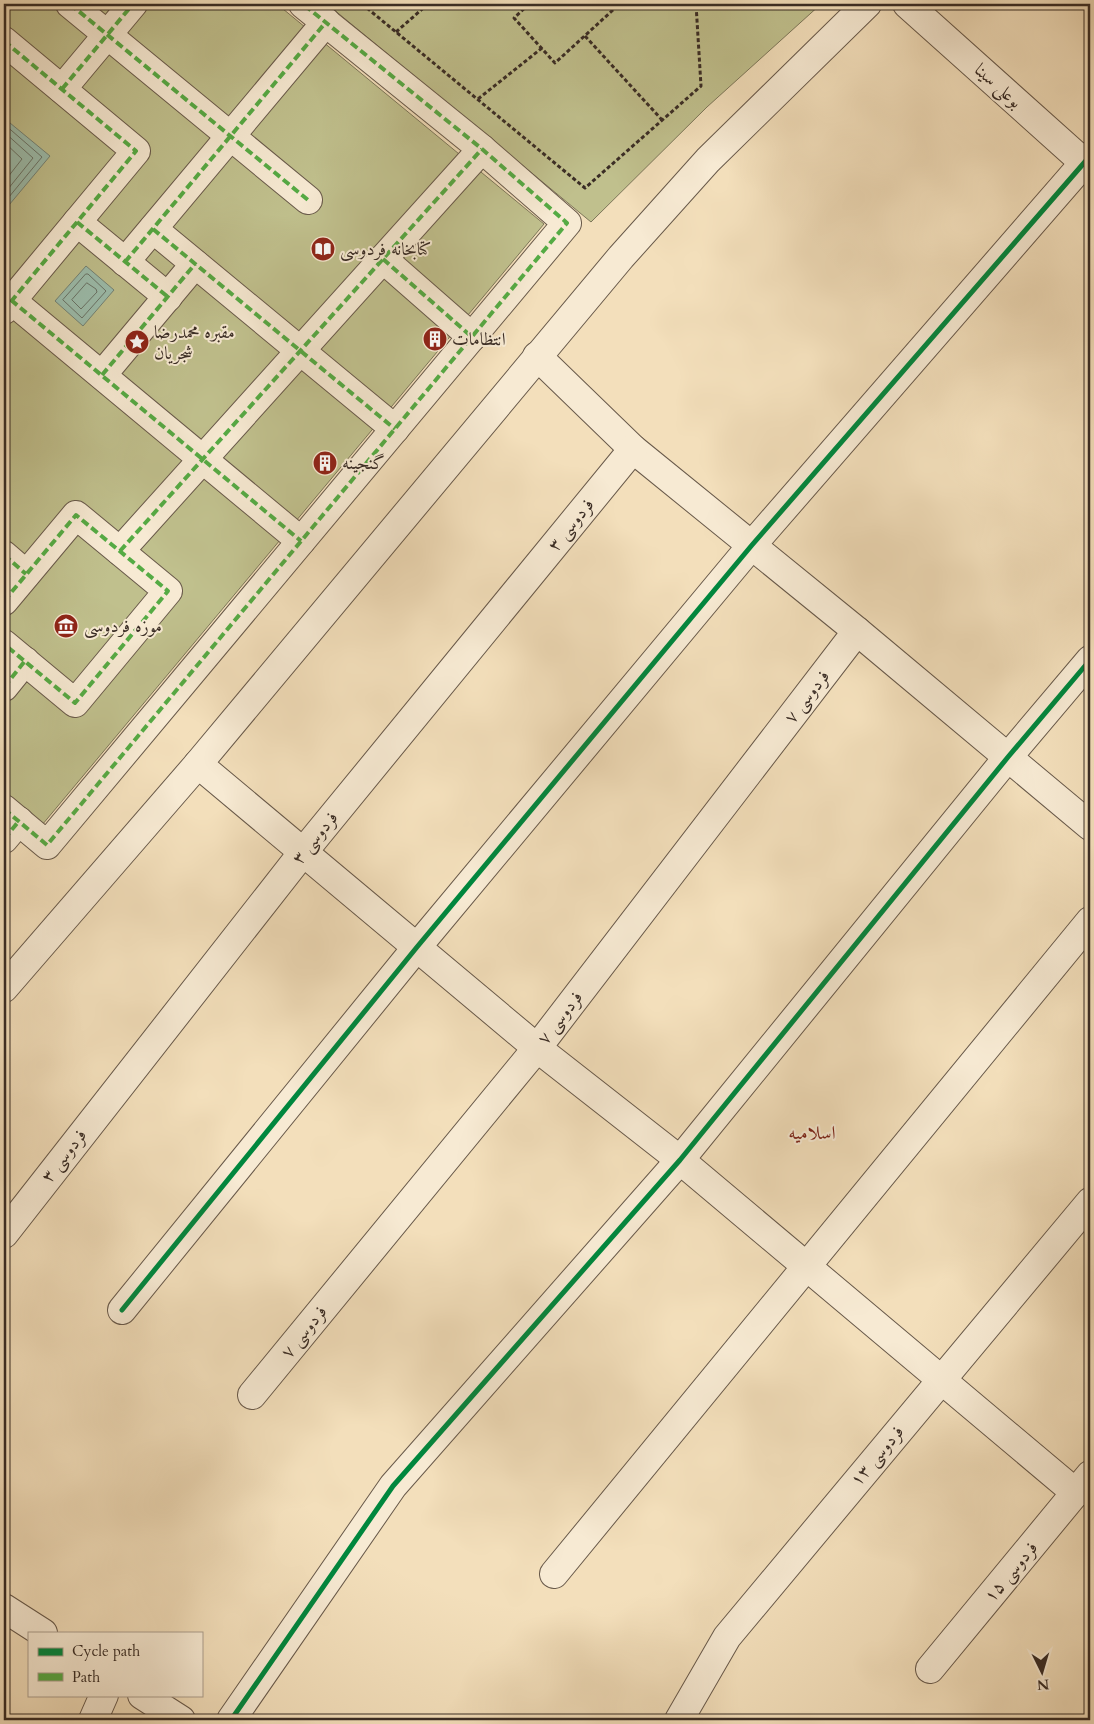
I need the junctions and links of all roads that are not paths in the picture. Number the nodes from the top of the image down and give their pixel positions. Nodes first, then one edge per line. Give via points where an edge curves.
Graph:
1 (70, 4) edge
2 (133, 4) edge
3 (303, 4) edge
4 (868, 4) edge
5 (907, 4) edge
6 (326, 22) junction
7 (107, 35) junction
8 (4, 41) edge
9 (62, 89) junction
10 (230, 136) junction
11 (482, 150) junction
12 (1088, 162) edge
13 (308, 200) dead end
14 (77, 222) junction
15 (153, 229) junction
16 (383, 259) junction
17 (125, 262) junction
18 (195, 264) junction
19 (168, 297) junction
20 (8, 305) edge
21 (472, 337) junction
22 (300, 351) junction
23 (537, 356) junction
24 (102, 376) junction
25 (395, 429) junction
26 (633, 449) junction
27 (203, 459) junction
28 (302, 541) junction
29 (752, 545) junction
30 (120, 551) junction
31 (4, 555) edge
32 (26, 574) junction
33 (4, 601) edge
34 (857, 631) junction
35 (4, 644) edge
36 (1090, 660) edge
37 (25, 662) junction
38 (4, 687) edge
39 (1008, 757) junction
40 (198, 764) junction
41 (9, 823) edge
42 (1090, 826) edge
43 (304, 851) junction
44 (1090, 921) edge
45 (417, 947) junction
46 (4, 988) edge
47 (537, 1048) junction
48 (680, 1160) junction
49 (1090, 1202) edge
50 (4, 1234) edge
51 (807, 1267) junction
52 (122, 1310) dead end
53 (940, 1380) junction
54 (252, 1395) dead end
55 (1083, 1484) edge
56 (554, 1574) dead end
57 (4, 1608) edge
58 (42, 1632) edge
59 (930, 1669) dead end
60 (104, 1696) edge
61 (144, 1696) edge
62 (93, 1720) edge
63 (182, 1720) edge
64 (231, 1720) edge
65 (679, 1720) edge

1 - 7 street
2 - 7 street
3 - 6 street
4 - 23 street via 708,160 620,257
5 - 12 street, بوعلی سینا
6 - 10 street
6 - 11 street
7 - 9 street
7 - 10 street
8 - 9 street
9 - 14 street via 136,151
10 - 13 street
10 - 15 street
11 - 16 street
11 - 21 street via 567,223
12 - 29 street
14 - 17 street
14 - 20 street
15 - 17 street
15 - 18 street
16 - 21 street
16 - 22 street
17 - 19 street
18 - 19 street
18 - 22 street
19 - 24 street
20 - 24 street
21 - 25 street
22 - 25 street
22 - 27 street
23 - 26 street
23 - 40 street
24 - 27 street
25 - 28 street
26 - 29 street
26 - 43 street, فردوسی ۳
27 - 28 street
27 - 30 street
28 - 41 street via 47,845
29 - 34 street
29 - 45 street
30 - 32 street via 76,515
30 - 37 street via 168,591 74,703
31 - 32 street
32 - 33 street
34 - 39 street
34 - 47 street, فردوسی ۷
35 - 37 street
36 - 39 street
37 - 38 street
39 - 42 street
39 - 48 street
40 - 43 street
40 - 46 street
43 - 45 street
43 - 50 street, فردوسی ۳
44 - 51 street
45 - 47 street
45 - 52 street
47 - 48 street
47 - 54 street, فردوسی ۷
48 - 51 street
48 - 64 street via 393,1486
49 - 53 street, فردوسی ۱۳
51 - 53 street
51 - 56 street
53 - 55 street
53 - 65 street, فردوسی ۱۳ via 727,1637
55 - 59 street, فردوسی ۱۵
57 - 58 street
60 - 62 street
61 - 63 street

